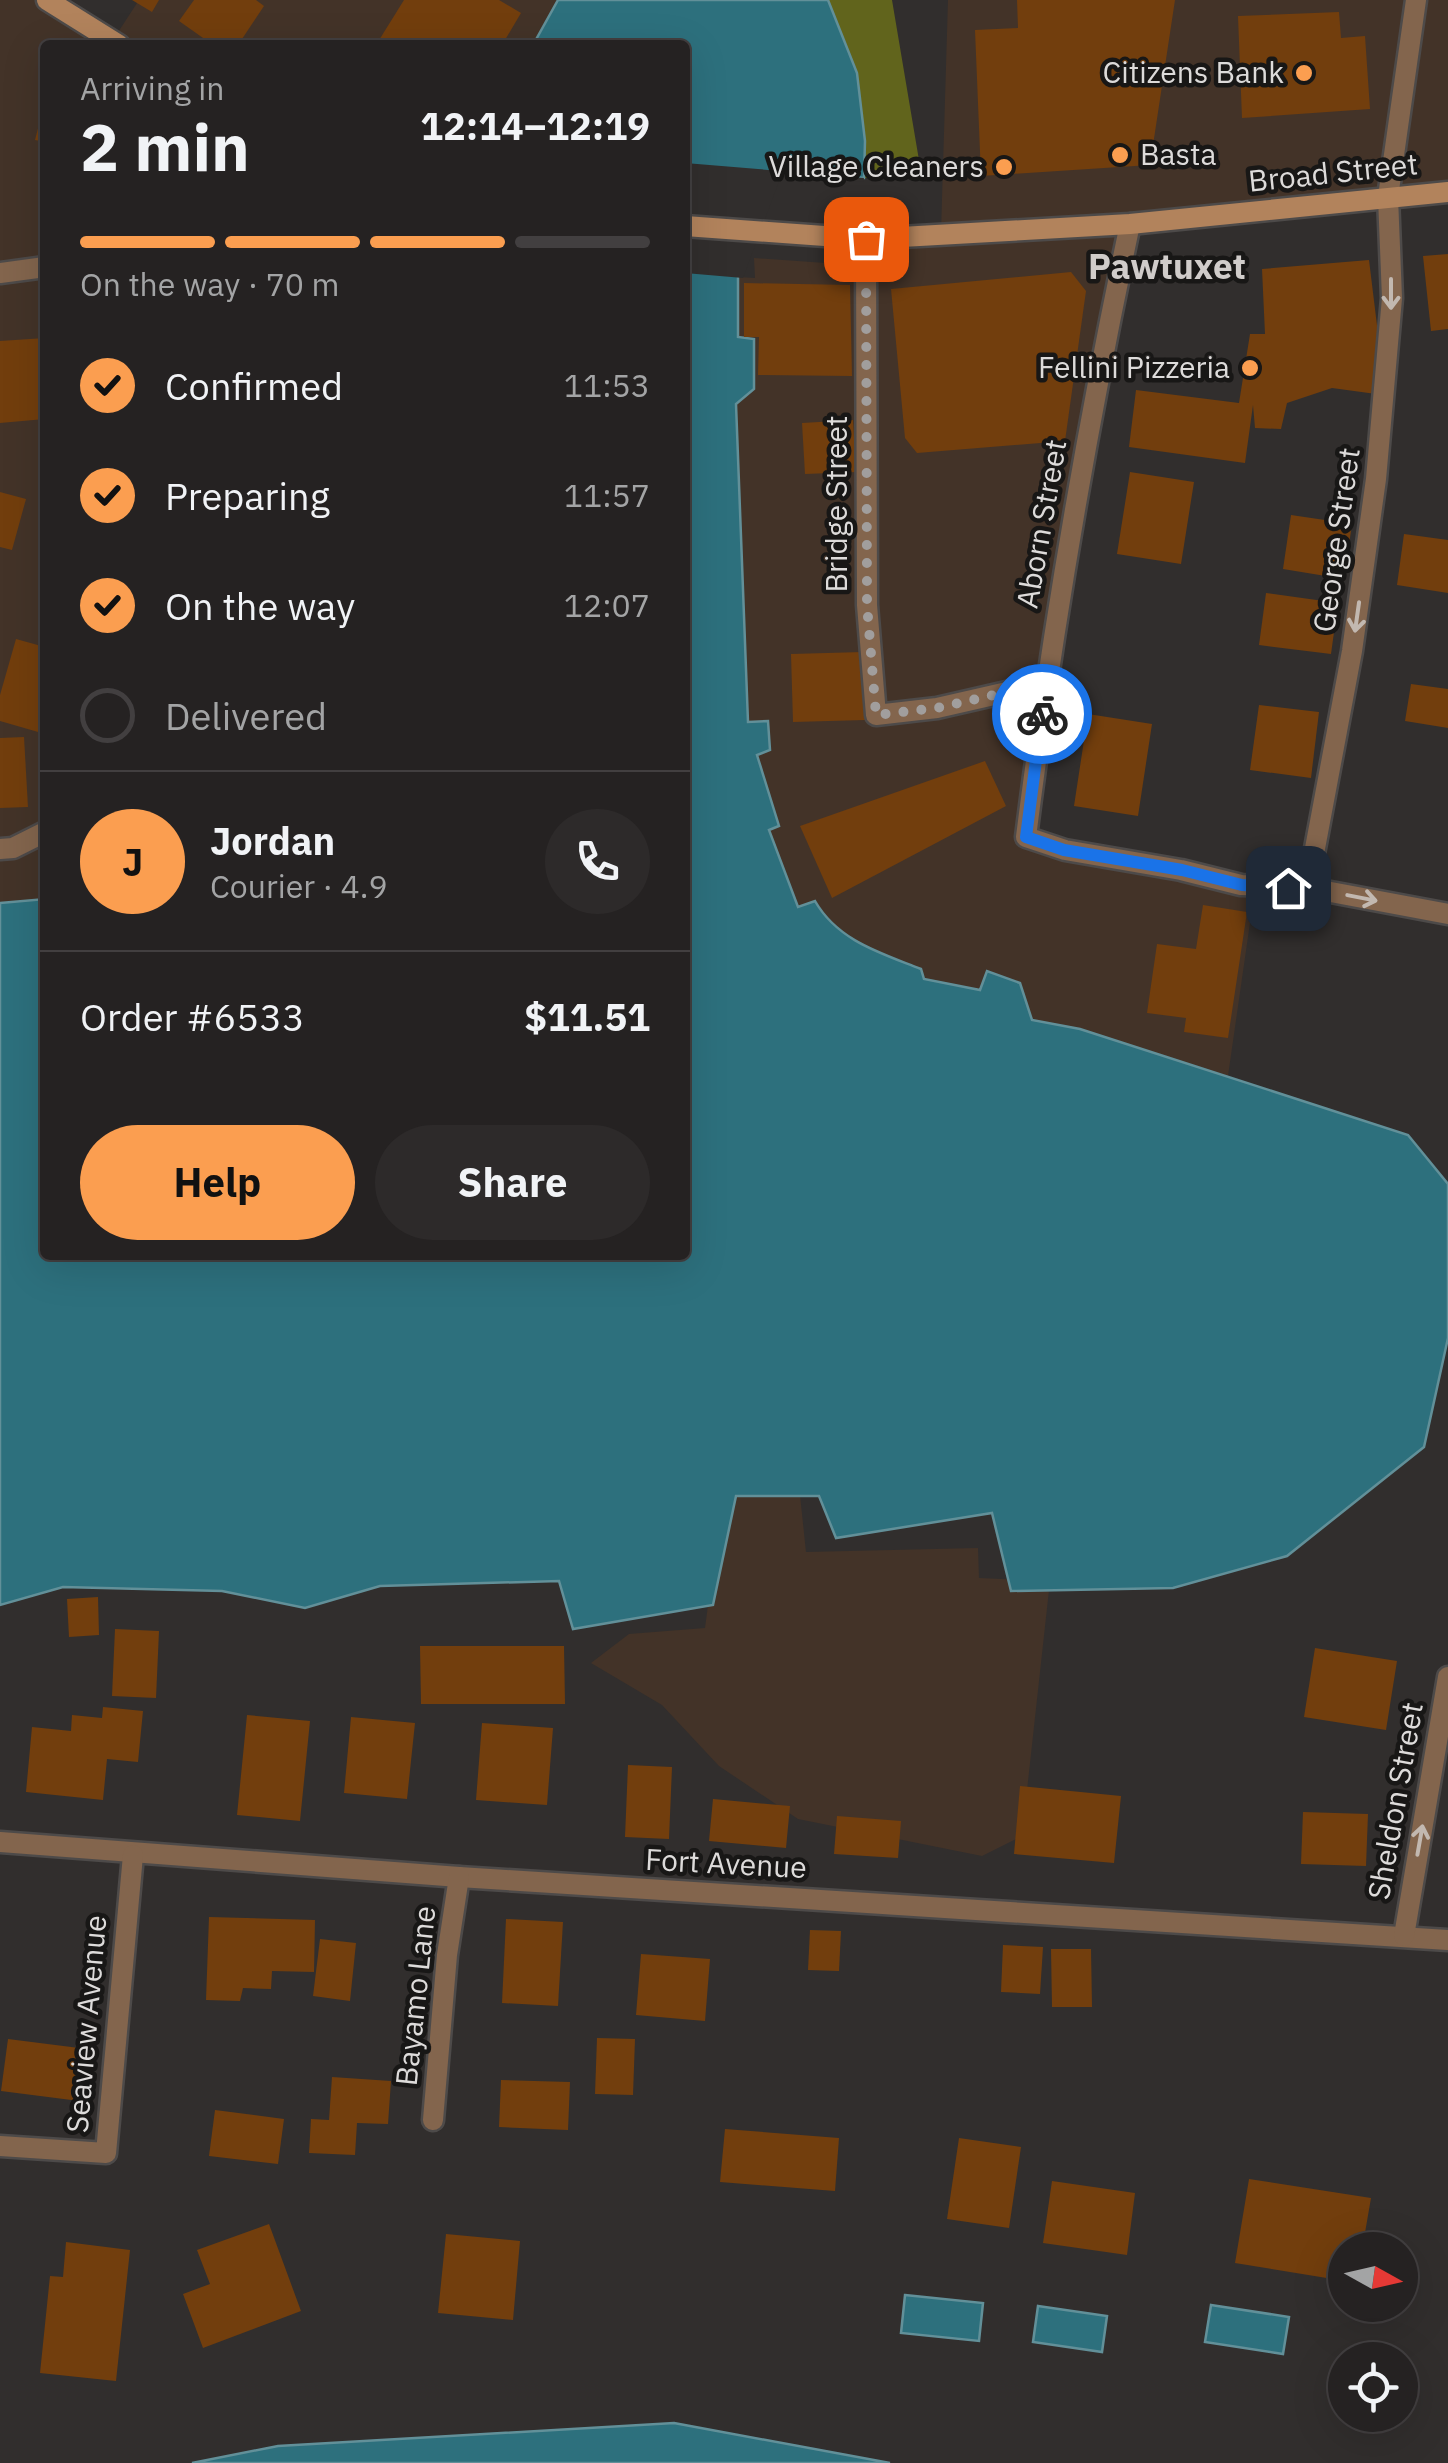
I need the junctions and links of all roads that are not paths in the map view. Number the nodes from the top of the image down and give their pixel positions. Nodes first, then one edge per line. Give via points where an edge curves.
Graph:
1 (47, 0) edge
2 (1416, 0) edge
3 (111, 40) edge
4 (1448, 192) edge
5 (1388, 197) junction
6 (1130, 224) junction
7 (690, 226) edge
8 (861, 238) junction
9 (40, 268) edge
10 (0, 273) edge
11 (1046, 683) junction
12 (40, 834) edge
13 (0, 850) edge
14 (1304, 887) junction
15 (1448, 914) edge
16 (1448, 1677) edge
17 (0, 1842) edge
18 (133, 1854) junction
19 (459, 1878) junction
20 (1404, 1936) junction
21 (1448, 1940) edge
22 (434, 2120) dead end
23 (0, 2146) edge

1 - 3 main road
2 - 5 street, George Street
4 - 5 main road, Broad Street
5 - 6 main road, Broad Street
5 -> 14 street, George Street via 1392,298 1376,479 1352,651
6 - 8 main road, Broad Street
6 - 11 street, Aborn Street via 1094,390
7 - 8 main road, Broad Street
8 - 11 street, Bridge Street via 867,605 876,715
9 - 10 street
11 - 14 street, Aborn Street via 1026,837 1242,885
12 - 13 street
14 -> 15 street
20 -> 16 street, Sheldon Street
17 - 18 street, Fort Avenue
18 - 19 street, Fort Avenue
18 - 23 street, Seaview Avenue via 106,2153
19 - 20 street, Fort Avenue
19 - 22 street, Bayamo Lane
20 - 21 street, Fort Avenue

